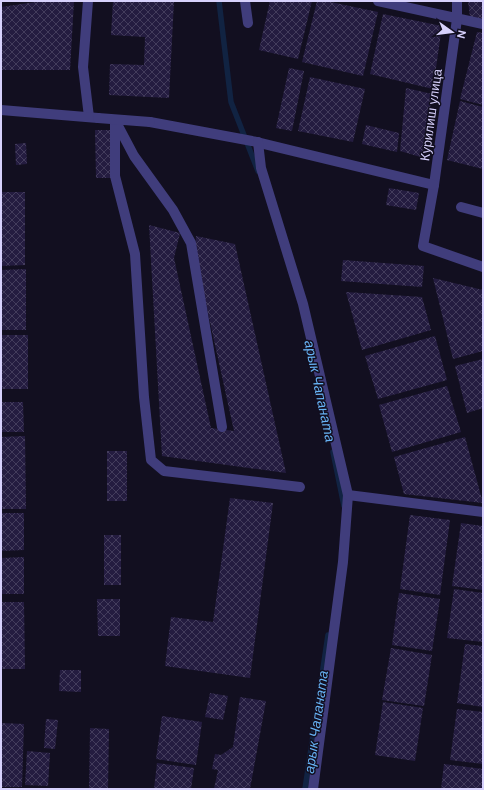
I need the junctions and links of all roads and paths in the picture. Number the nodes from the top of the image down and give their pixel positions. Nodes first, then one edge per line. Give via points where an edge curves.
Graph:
1 (88, 1) edge
2 (245, 1) edge
3 (378, 1) edge
4 (457, 1) edge
5 (457, 19) junction
6 (248, 23) dead end
7 (483, 24) edge
8 (1, 110) edge
9 (94, 118) junction
10 (115, 120) junction
11 (255, 142) junction
12 (434, 186) junction
13 (461, 207) dead end
14 (483, 213) edge
15 (483, 267) edge
16 (222, 427) dead end
17 (300, 487) dead end
18 (348, 495) junction
19 (483, 512) edge
20 (313, 789) edge

1 - 9 street via 83,67
2 - 6 street
3 - 5 street
4 - 5 street, Курилиш улица
5 - 7 street
5 - 12 street, Курилиш улица
8 - 9 street
9 - 10 street, bridge
10 - 11 street, bridge via 150,122
10 - 16 street via 134,156 173,210 191,243
10 - 17 street via 115,176 135,254 144,396 151,460 164,471
11 - 12 street
11 - 18 street via 303,304
12 - 15 street, Курилиш улица via 423,246
13 - 14 street
18 - 19 street
18 - 20 street via 343,562

